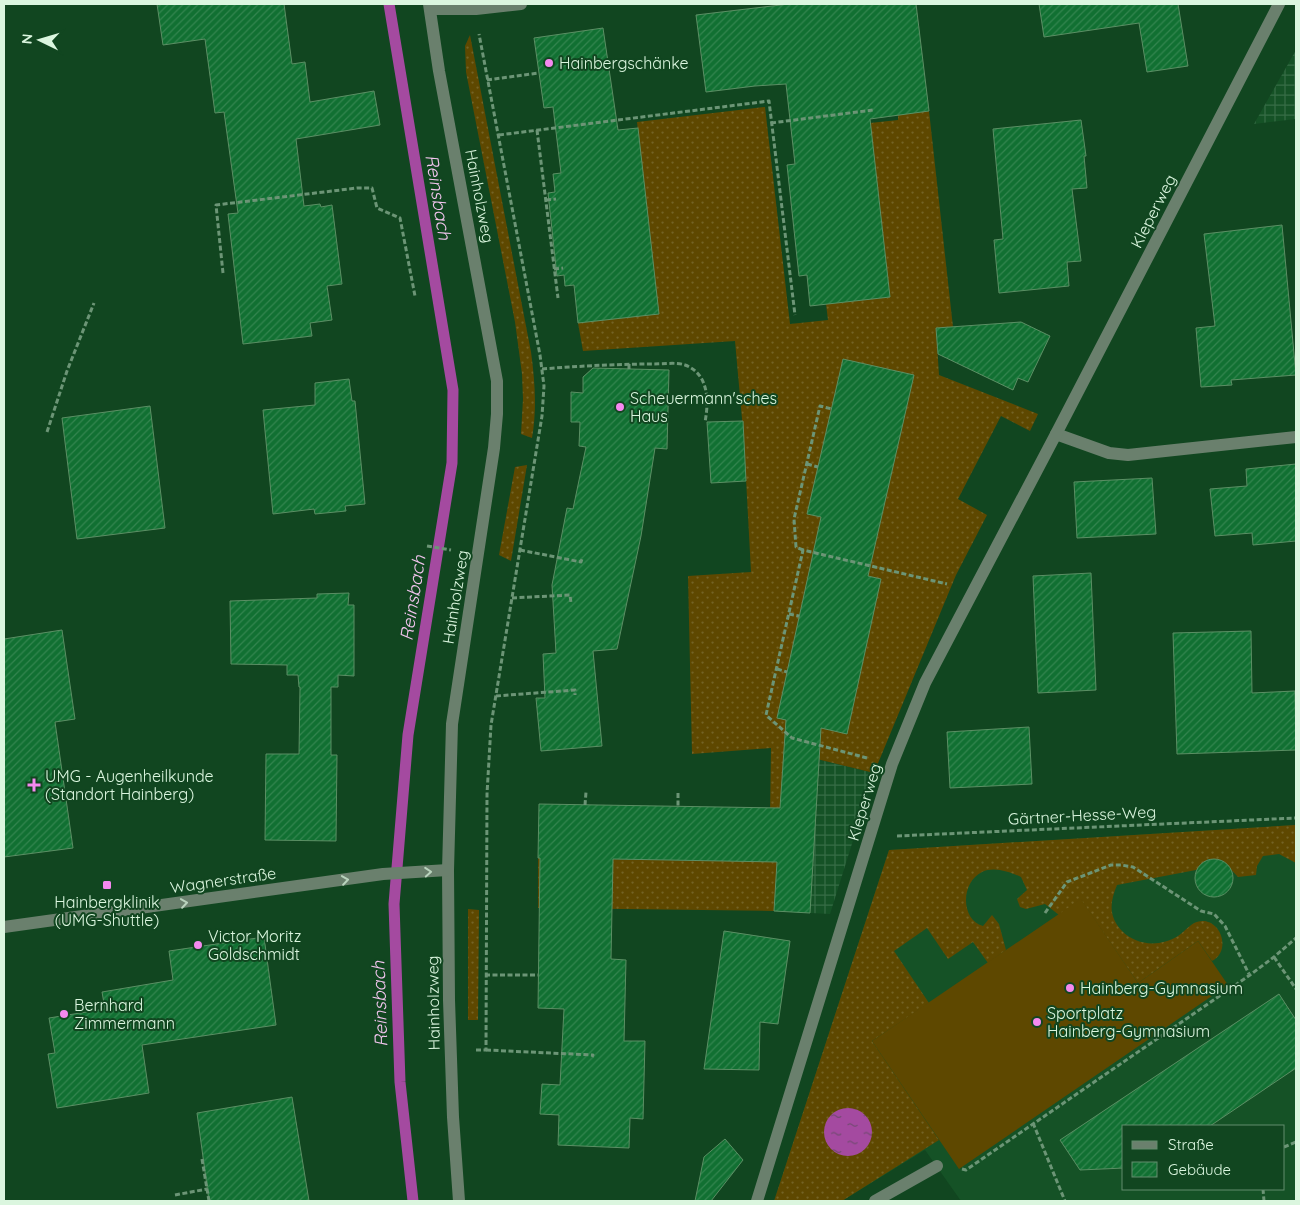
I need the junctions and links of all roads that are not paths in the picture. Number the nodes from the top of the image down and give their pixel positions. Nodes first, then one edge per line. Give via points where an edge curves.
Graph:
1 (521, 4) edge
2 (1279, 4) edge
3 (430, 6) edge
4 (1056, 434) junction
5 (1296, 437) edge
6 (448, 870) junction
7 (4, 927) edge
8 (937, 1166) road end
9 (459, 1201) edge
10 (757, 1201) edge
11 (875, 1201) edge

1 - 3 street via 476,10
2 - 4 street, Kleperweg
3 - 6 street, Hainholzweg via 497,381 494,448 452,724
4 - 5 street via 1109,454 1128,455
4 - 10 street, Kleperweg via 925,683 892,764
7 -> 6 street, Wagnerstraße via 383,874
6 - 9 street, Hainholzweg via 451,1059
8 - 11 street

